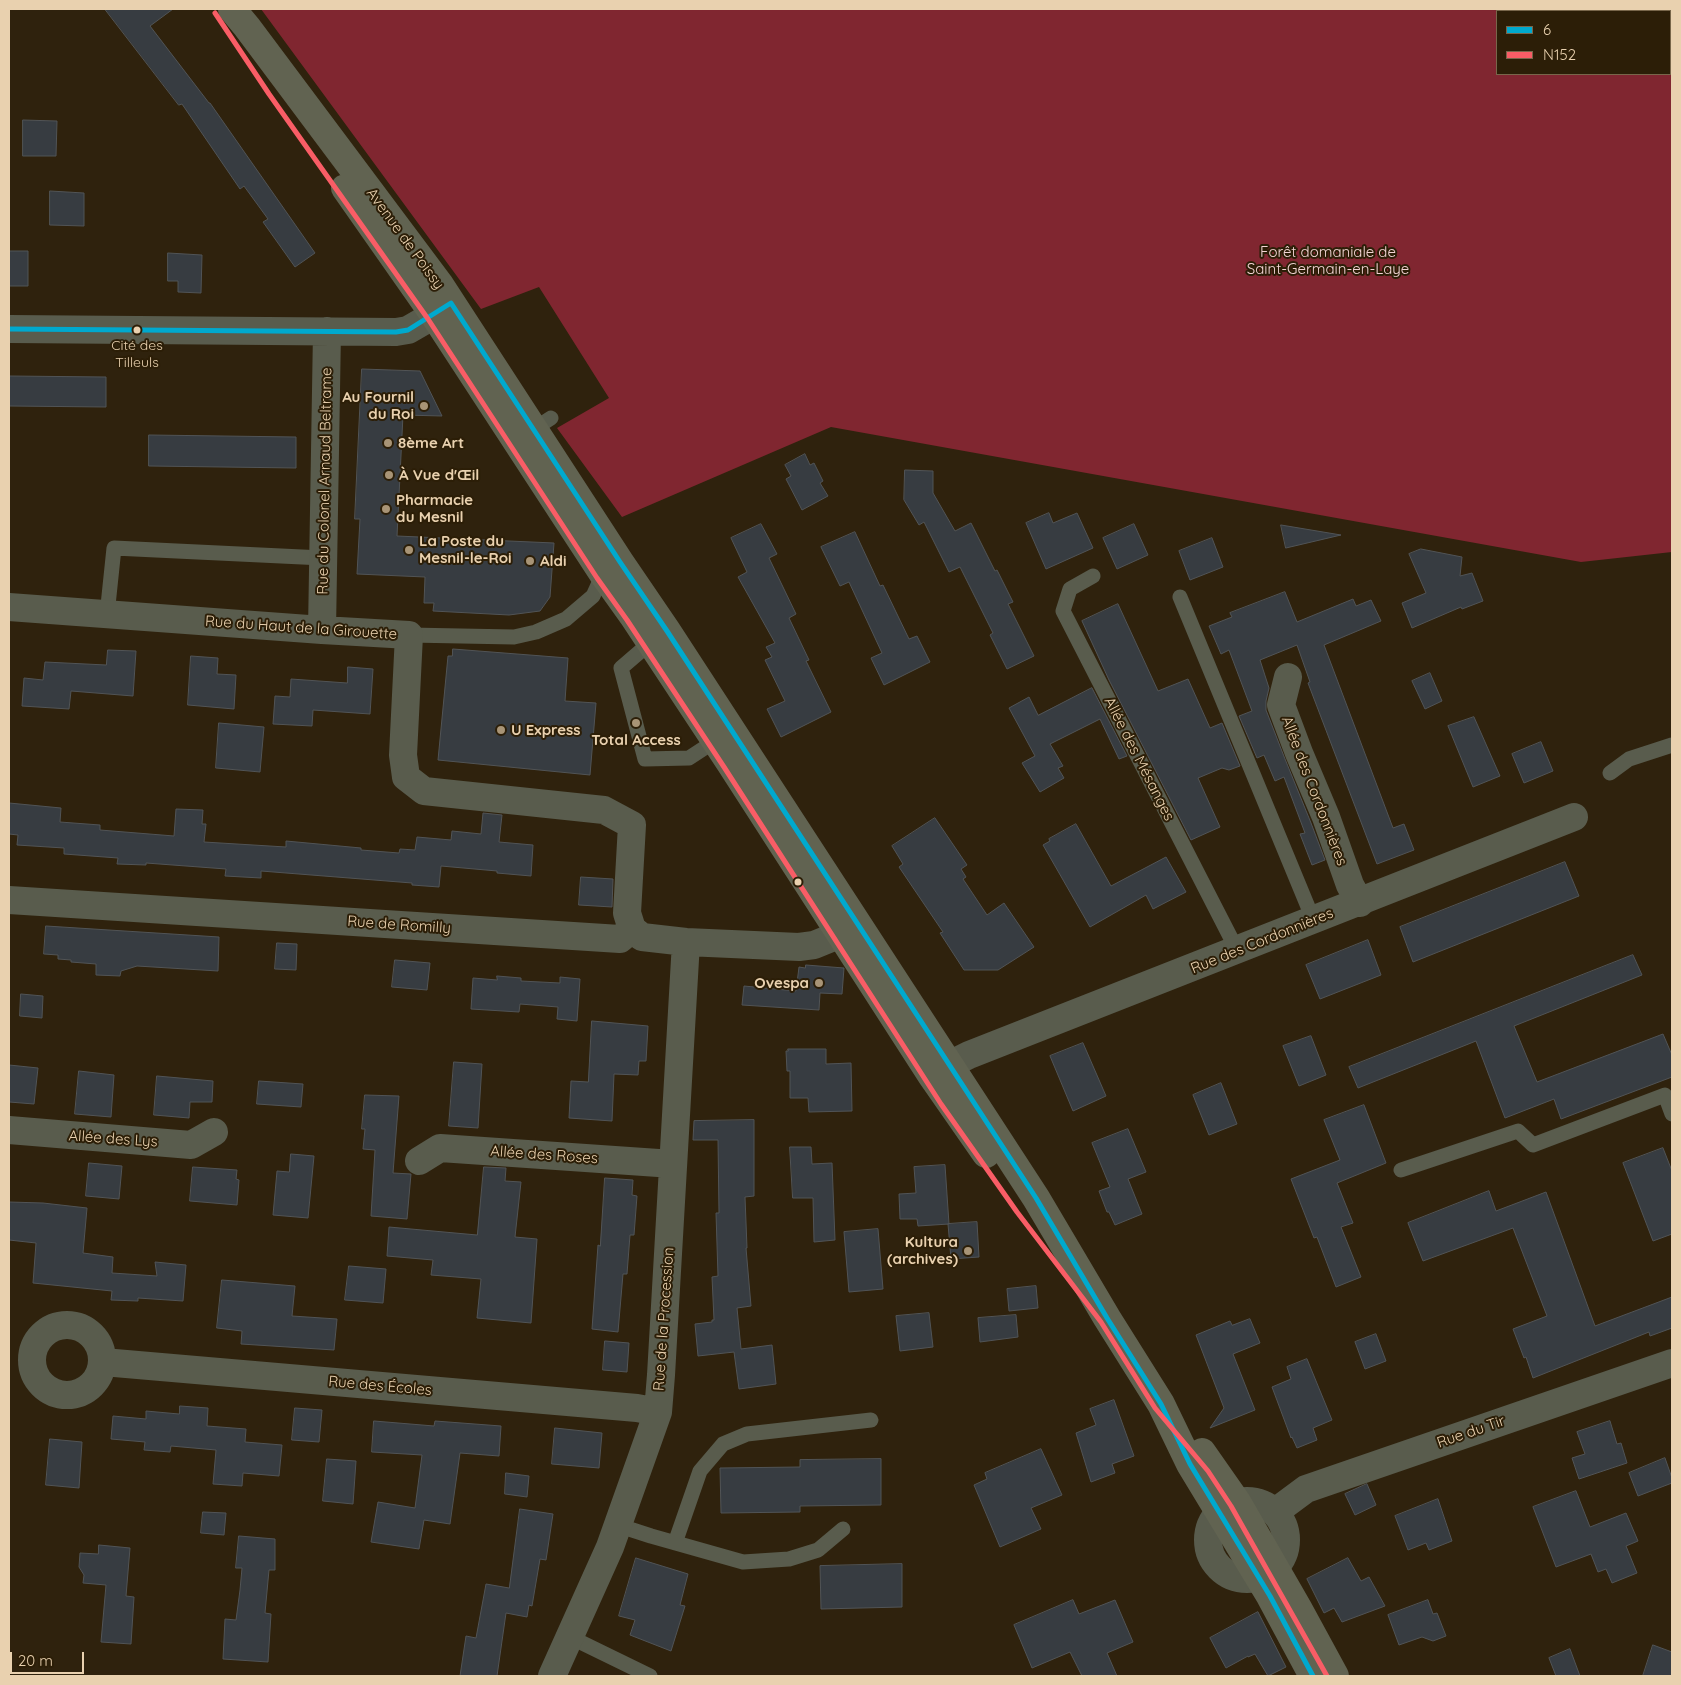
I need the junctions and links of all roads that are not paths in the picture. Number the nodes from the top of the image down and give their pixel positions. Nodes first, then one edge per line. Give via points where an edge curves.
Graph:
1 (220, 9) edge
2 (232, 9) edge
3 (443, 309) junction
4 (9, 328) edge
5 (327, 331) junction
6 (323, 558) junction
7 (611, 568) junction
8 (1093, 576) dead end
9 (1180, 597) dead end
10 (9, 608) edge
11 (107, 615) junction
12 (322, 630) junction
13 (409, 635) junction
14 (659, 636) junction
15 (1288, 677) dead end
16 (715, 741) junction
17 (1672, 745) edge
18 (1610, 773) dead end
19 (1574, 817) dead end
20 (9, 900) edge
21 (1360, 903) junction
22 (1313, 919) junction
23 (632, 929) junction
24 (849, 929) junction
25 (686, 942) junction
26 (1237, 950) junction
27 (940, 1070) junction
28 (1672, 1114) edge
29 (9, 1130) edge
30 (214, 1132) dead end
31 (419, 1161) dead end
32 (673, 1164) junction
33 (1402, 1170) dead end
34 (103, 1362) dead end
35 (1672, 1363) edge
36 (658, 1412) junction
37 (871, 1420) dead end
38 (1228, 1507) junction
39 (1275, 1512) junction
40 (617, 1525) junction
41 (843, 1529) dead end
42 (675, 1543) junction
43 (1267, 1573) junction
44 (570, 1637) junction
45 (552, 1676) edge
46 (650, 1676) edge
47 (1313, 1676) edge
48 (1335, 1676) edge

1 - 3 main road, Avenue de Poissy via 275,90
2 - 3 main road, Avenue de Poissy via 416,253
3 - 5 street via 408,330
3 - 7 main road, Avenue de Poissy
3 - 7 main road, Avenue de Poissy via 542,424
4 - 5 street
5 - 6 street, Rue du Colonel Arnaud Beltrame
6 - 11 lane via 114,548
6 - 12 street, Rue du Colonel Arnaud Beltrame
7 - 13 lane via 586,602 566,619 536,632 514,637
7 - 14 main road, Avenue de Poissy
8 - 26 lane, Allée des Mésanges via 1070,589 1064,611
9 - 22 lane
10 - 11 street, Rue du Haut de la Girouette
11 - 12 street, Rue du Haut de la Girouette
12 - 13 street, Rue du Haut de la Girouette
13 - 23 street, Rue du Haut de la Girouette via 403,755 406,777 424,791 604,810 632,825 626,913
14 - 16 main road, Avenue de Poissy
14 - 16 lane via 621,668 645,759 689,758
14 - 24 main road, Avenue de Poissy
15 - 21 street, Allée des Cordonnières via 1281,705 1350,885
16 - 24 main road, Avenue de Poissy
17 - 18 lane via 1628,758
19 - 21 street, Rue des Cordonnières
20 - 23 street, Rue de Romilly via 620,938
21 - 22 street, Rue des Cordonnières
22 - 26 street, Rue des Cordonnières
23 - 25 street via 642,937
24 - 25 street via 806,946 762,937
24 - 27 main road, Avenue de Poissy
25 - 32 street, Rue de la Procession
26 - 27 street, Rue des Cordonnières via 969,1055
27 - 38 main road, Avenue de Poissy via 1036,1198 1161,1404 1190,1464
28 - 33 lane via 1665,1094 1533,1145 1518,1131
29 - 30 street, Allée des Lys via 191,1145
31 - 32 street, Allée des Roses via 440,1148
32 - 36 street, Rue de la Procession
34 - 36 street, Rue des Écoles
35 - 39 street, Rue du Tir via 1306,1489
36 - 40 street, Rue de la Procession
37 - 42 lane via 747,1434 723,1444 700,1471
38 - 39 street via 1245,1501 1258,1502
38 - 43 main road, Avenue de Poissy
39 - 43 street via 1282,1520 1287,1542 1280,1563
40 - 42 lane
40 - 44 street, Rue de la Procession
41 - 42 lane via 818,1550 790,1560 743,1562
43 - 47 main road
43 - 48 main road
44 - 45 street, Rue de la Procession
44 - 46 lane

